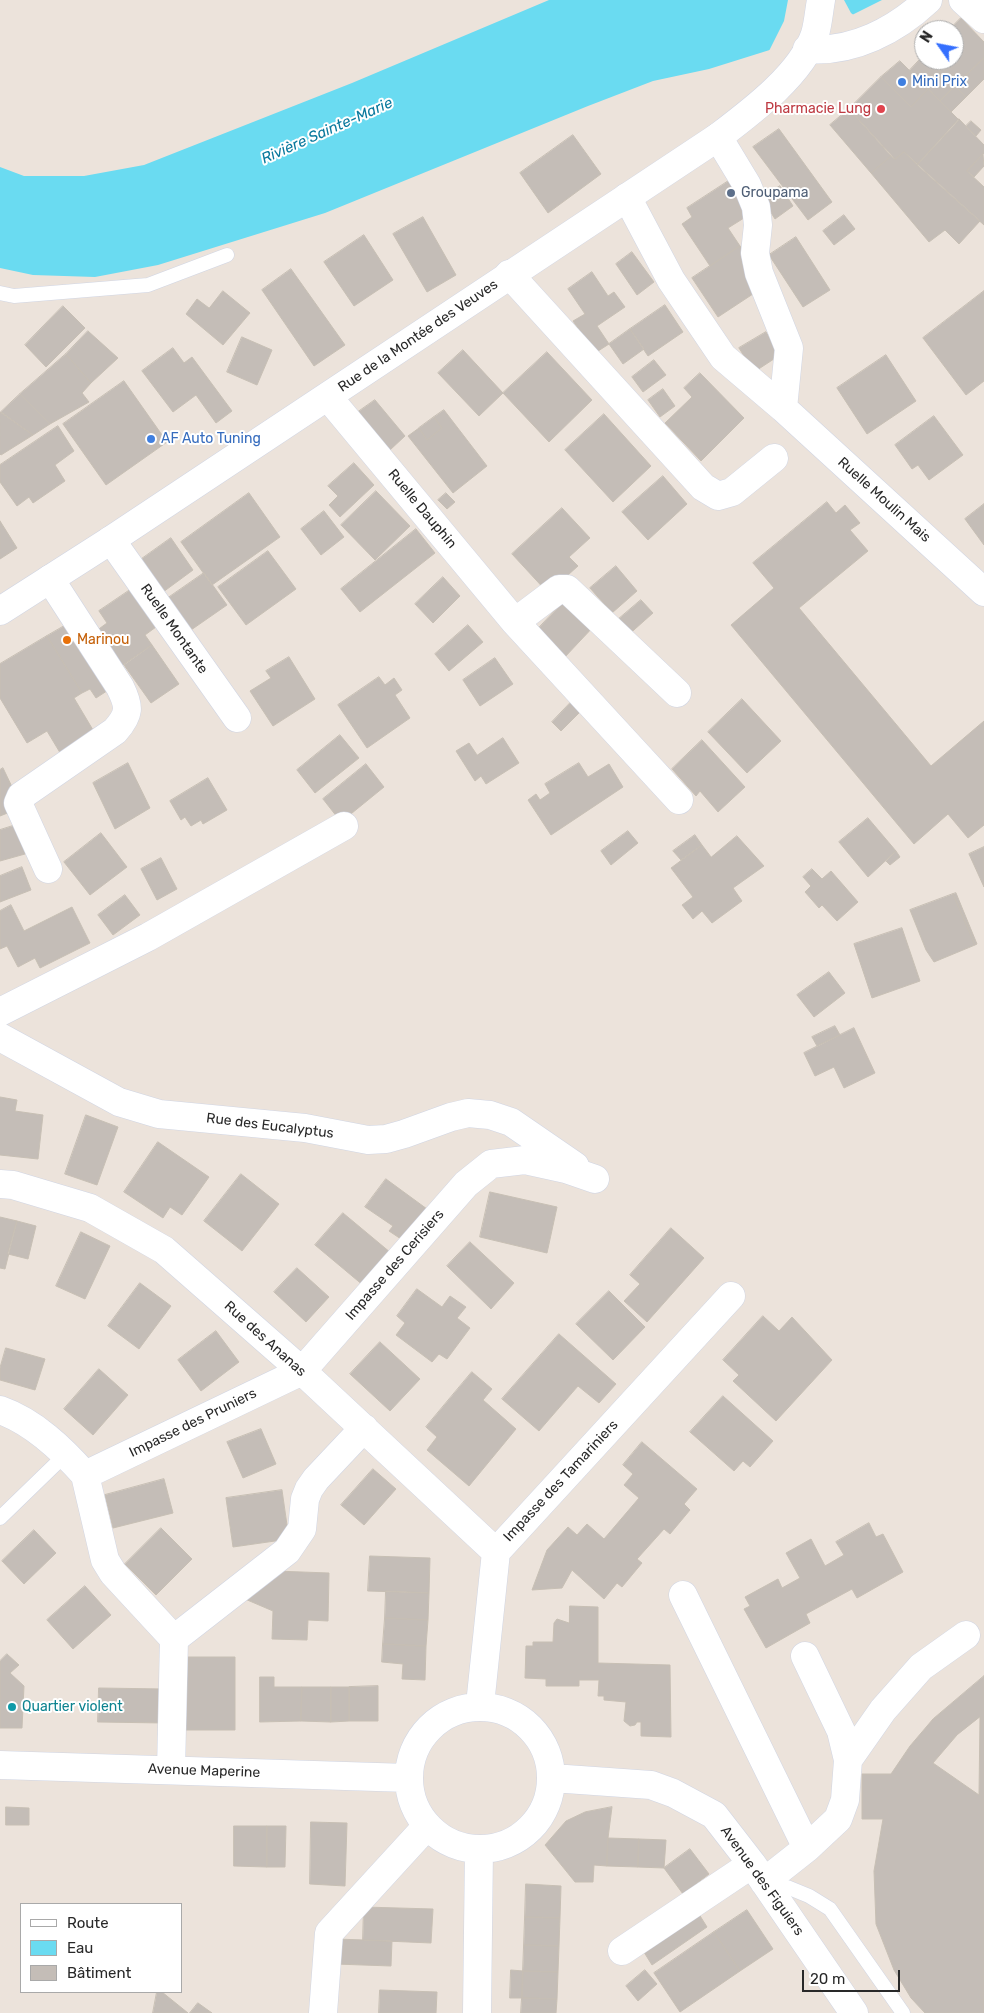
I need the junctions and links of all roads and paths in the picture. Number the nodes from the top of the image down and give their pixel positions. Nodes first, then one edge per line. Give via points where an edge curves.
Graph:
1 (821, 0) edge
2 (928, 0) edge
3 (963, 0) edge
4 (984, 19) edge
5 (812, 40) junction
6 (718, 136) junction
7 (627, 197) junction
8 (227, 255) dead end
9 (509, 274) junction
10 (0, 293) edge
11 (328, 397) junction
12 (783, 408) junction
13 (774, 458) dead end
14 (111, 540) junction
15 (50, 579) junction
16 (980, 583) edge
17 (0, 611) edge
18 (515, 622) junction
19 (677, 693) dead end
20 (237, 718) dead end
21 (679, 800) dead end
22 (344, 826) dead end
23 (48, 869) dead end
24 (0, 1031) edge
25 (491, 1164) joint
26 (0, 1184) edge
27 (731, 1296) dead end
28 (302, 1371) junction
29 (0, 1410) edge
30 (364, 1428) junction
31 (66, 1454) junction
32 (85, 1475) junction
33 (0, 1518) edge
34 (496, 1552) junction
35 (682, 1595) dead end
36 (966, 1634) dead end
37 (174, 1639) junction
38 (805, 1656) dead end
39 (480, 1705) junction
40 (848, 1760) junction
41 (0, 1766) edge
42 (171, 1770) junction
43 (408, 1778) junction
44 (552, 1778) junction
45 (427, 1826) junction
46 (807, 1848) junction
47 (479, 1850) junction
48 (758, 1873) junction
49 (622, 1951) dead end
50 (323, 2013) edge
51 (477, 2013) edge
52 (854, 2013) edge
53 (903, 2013) edge

1 - 5 street
2 - 5 street via 910,17 860,42 826,50
3 - 4 street
5 - 6 street, Rue de la Montée des Veuves via 782,83
6 - 7 street, Rue de la Montée des Veuves
6 - 12 street via 756,207 755,253 758,266 789,348
7 - 9 street, Rue de la Montée des Veuves
7 - 12 street, Ruelle Moulin Mais via 671,280 723,357
8 - 10 lane via 148,286 14,296
9 - 11 street, Rue de la Montée des Veuves
9 - 13 street via 703,487 718,496 732,492
11 - 14 street, Rue de la Montée des Veuves
11 - 18 street, Ruelle Dauphin
12 - 16 street, Ruelle Moulin Mais
14 - 15 street, Rue de la Montée des Veuves
14 - 20 street, Ruelle Montante
15 - 17 street, Rue de la Montée des Veuves
15 - 23 street via 120,687 128,712 115,731 21,796 18,803
18 - 19 street via 559,589 567,589
18 - 21 street, Ruelle Dauphin
22 - 24 street, Rue des Eucalyptus via 148,937
24 - 25 street, Rue des Eucalyptus via 119,1102 159,1114 305,1128 368,1140 386,1139 468,1113 490,1115 511,1122 595,1179 525,1160
25 - 28 street, Impasse des Cerisiers via 466,1184
26 - 28 street, Rue des Ananas via 90,1208 164,1250
27 - 34 street, Impasse des Tamariniers
28 - 30 street, Rue des Ananas
28 - 32 street, Impasse des Pruniers
29 - 31 street via 26,1423
30 - 34 street, Rue des Ananas
30 - 37 street via 309,1489 302,1528 287,1551
31 - 32 street
31 - 33 lane
32 - 37 street via 105,1560 113,1573
34 - 39 street, Impasse des Tamariniers
35 - 46 street
36 - 40 street via 921,1667 884,1710
37 - 42 street
38 - 40 street via 841,1731
39 - 43 street via 458,1709 438,1720 422,1735 412,1756
39 - 44 street via 503,1709 522,1719 538,1735 549,1755
40 - 46 street via 845,1800 838,1819
41 - 42 street, Avenue Maperine
42 - 43 street, Avenue Maperine
43 - 45 street via 410,1796
44 - 47 street via 548,1800 538,1820 521,1836 501,1846
44 - 48 street, Avenue des Figuiers via 651,1785 673,1792 714,1815
45 - 47 street via 442,1839 460,1847
45 - 50 street via 329,1933
46 - 48 street
47 - 51 street
48 - 49 street
48 - 52 street, Avenue des Figuiers
48 - 53 lane via 830,1909

